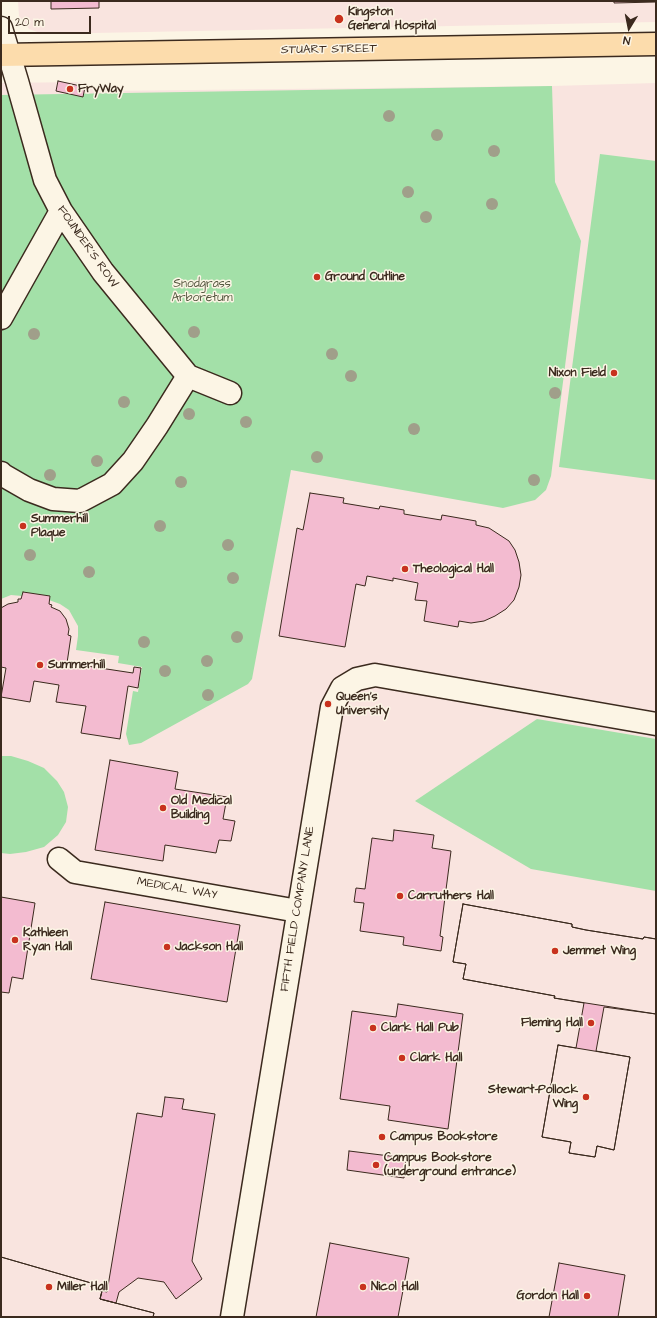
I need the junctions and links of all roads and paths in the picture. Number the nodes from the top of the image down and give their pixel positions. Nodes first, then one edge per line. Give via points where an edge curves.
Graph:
1 (1, 28) edge
2 (656, 44) edge
3 (5, 55) edge
4 (61, 212) junction
5 (1, 318) edge
6 (188, 376) junction
7 (230, 393) dead end
8 (1, 473) edge
9 (656, 724) edge
10 (59, 859) dead end
11 (298, 910) junction
12 (232, 1317) edge

1 - 3 street, FOUNDER'S ROW
2 - 3 main road, STUART STREET
3 - 4 street, FOUNDER'S ROW via 45,180
4 - 5 street
4 - 6 street, FOUNDER'S ROW via 103,272
6 - 7 street, FOUNDER'S ROW
6 - 8 street via 133,461 112,484 80,500 53,499 29,490
9 - 11 street, FIFTH FIELD COMPANY LANE via 375,675 358,679 342,688 332,707
10 - 11 street, MEDICAL WAY via 75,872
11 - 12 street, FIFTH FIELD COMPANY LANE

